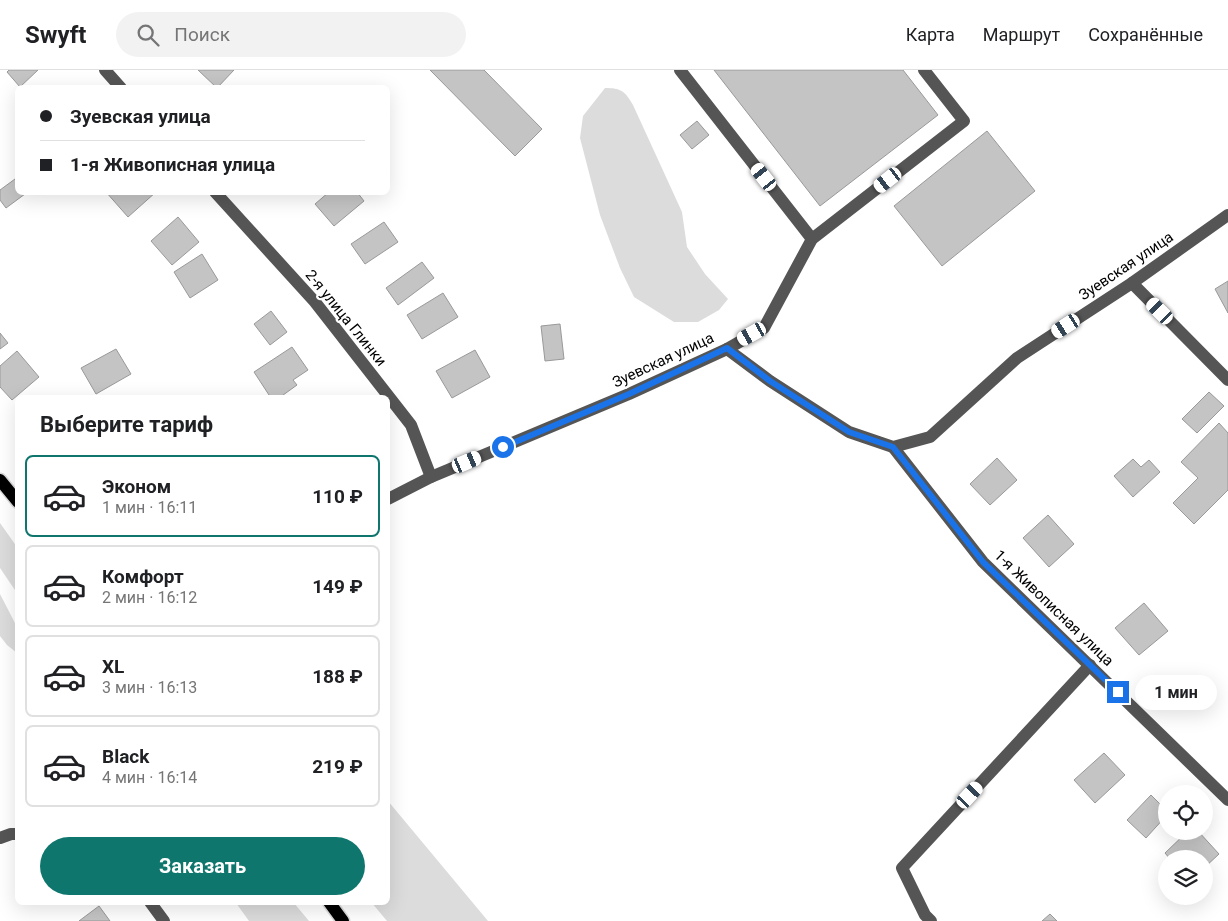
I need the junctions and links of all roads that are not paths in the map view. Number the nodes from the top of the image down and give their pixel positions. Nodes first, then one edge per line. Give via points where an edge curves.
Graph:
1 (105, 70) edge
2 (680, 70) edge
3 (924, 70) edge
4 (118, 85) edge
5 (218, 195) edge
6 (1228, 215) edge
7 (812, 238) junction
8 (1132, 283) junction
9 (727, 348) junction
10 (1228, 380) edge
11 (388, 395) edge
12 (390, 398) edge
13 (893, 447) junction
14 (431, 477) junction
15 (0, 480) edge
16 (390, 497) edge
17 (15, 498) edge
18 (1090, 665) junction
19 (1228, 800) edge
20 (15, 834) edge
21 (0, 838) edge
22 (152, 905) edge
23 (331, 905) edge
24 (164, 921) edge
25 (343, 921) edge
26 (931, 921) edge

1 - 4 street
2 - 7 street
3 - 7 street via 964,122
5 - 11 street, 2-я улица Глинки via 315,302
6 - 8 street, Зуевская улица
7 - 9 street via 764,328
8 - 10 street
8 - 13 street, Зуевская улица via 1017,358 930,437
9 - 13 street, Зуевская улица via 770,381 849,432
9 - 14 street, Зуевская улица via 629,394
12 - 14 street, 2-я улица Глинки via 411,425
13 - 18 street, 1-я Живописная улица via 983,562
14 - 16 street, Зуевская улица
15 - 17 main road
18 - 19 street, 1-я Живописная улица
18 - 26 street via 902,868
20 - 21 street
22 - 24 street
23 - 25 main road

